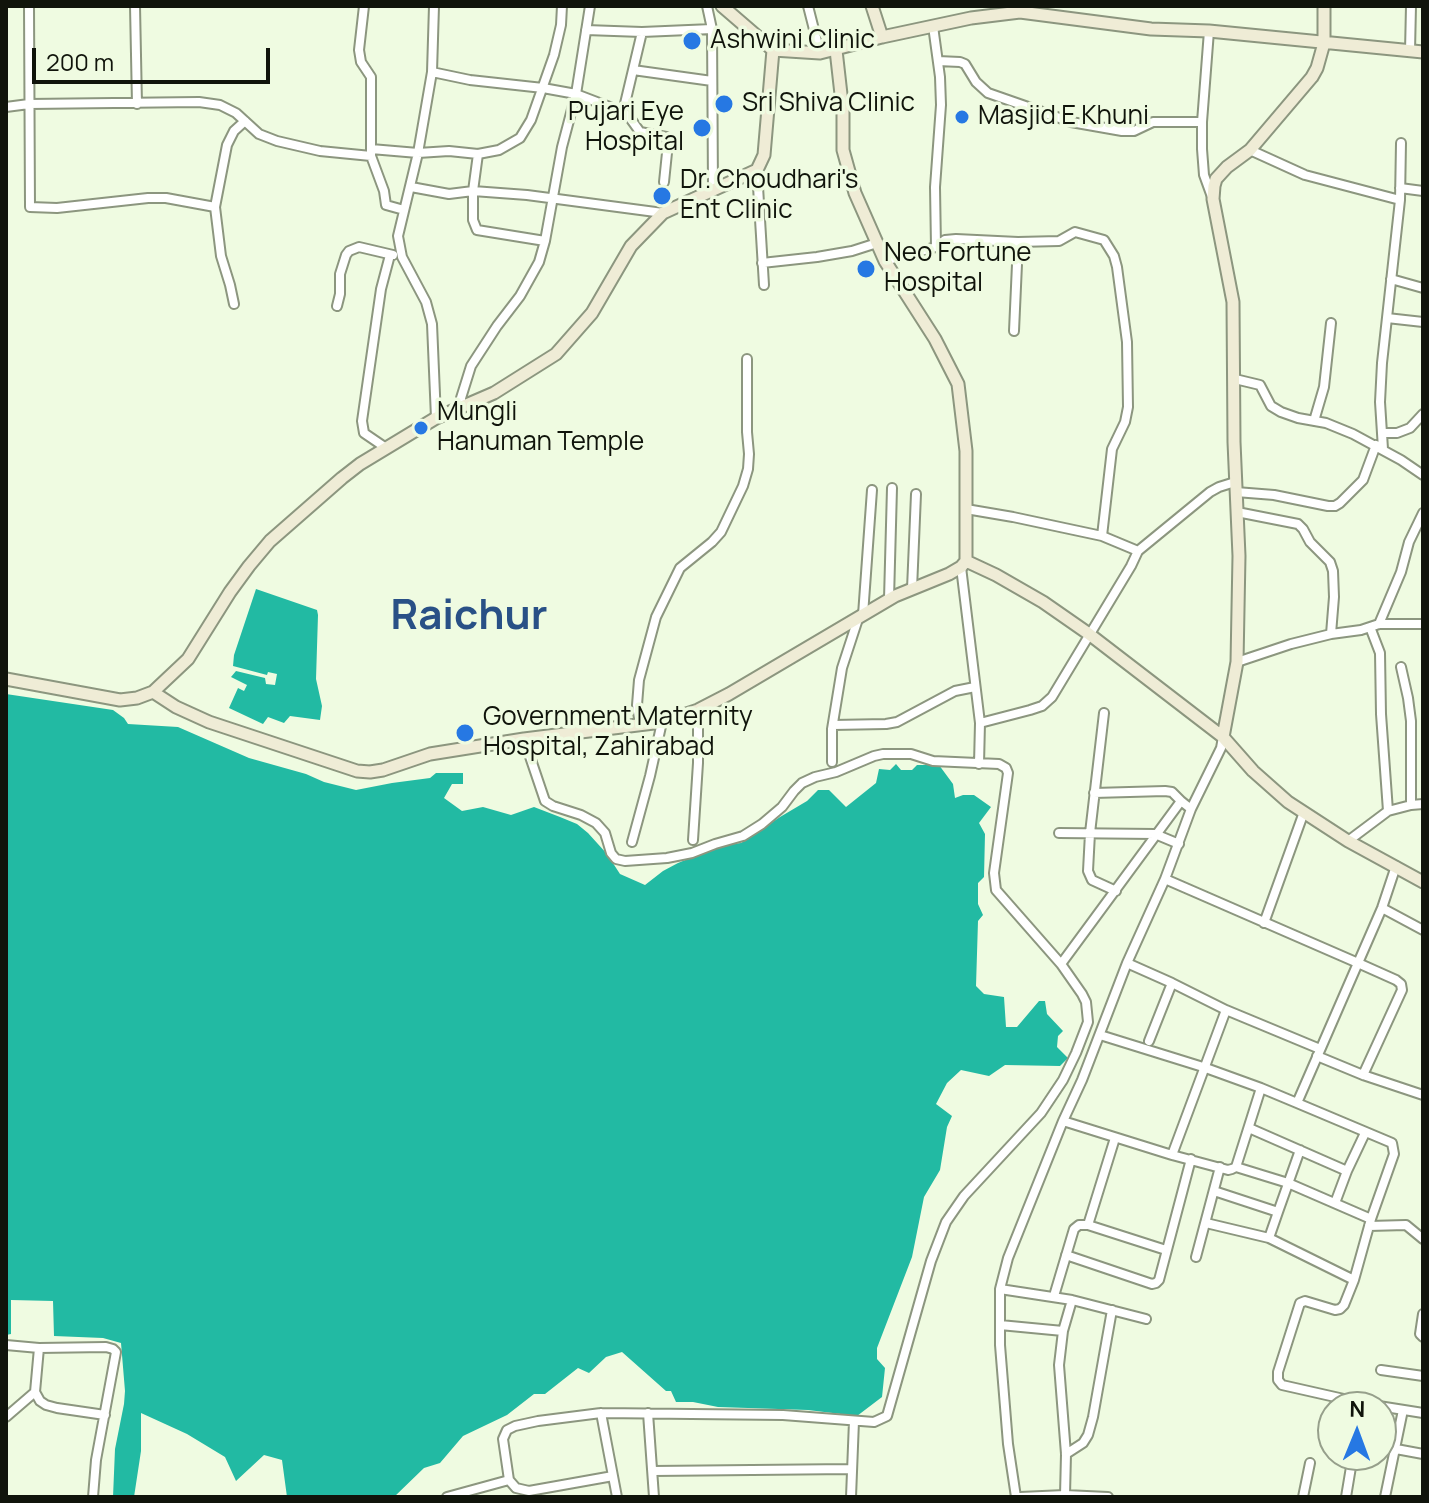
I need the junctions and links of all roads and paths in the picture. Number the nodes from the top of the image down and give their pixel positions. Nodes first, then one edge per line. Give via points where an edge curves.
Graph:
1 (29, 6) edge
2 (135, 6) edge
3 (364, 6) edge
4 (434, 6) edge
5 (562, 6) edge
6 (590, 6) edge
7 (707, 6) edge
8 (722, 6) edge
9 (808, 6) edge
10 (872, 6) edge
11 (1324, 6) edge
12 (1411, 6) edge
13 (1015, 9) edge
14 (933, 26) junction
15 (712, 29) junction
16 (586, 30) junction
17 (1209, 31) junction
18 (642, 32) junction
19 (882, 37) junction
20 (1324, 43) junction
21 (773, 50) junction
22 (836, 50) junction
23 (1417, 51) edge
24 (820, 53) junction
25 (938, 61) junction
26 (633, 70) junction
27 (432, 72) junction
28 (712, 81) junction
29 (543, 88) junction
30 (576, 94) junction
31 (29, 104) junction
32 (137, 104) junction
33 (6, 107) edge
34 (623, 112) junction
35 (245, 121) junction
36 (1202, 122) junction
37 (1401, 143) dead end
38 (1250, 150) junction
39 (371, 152) junction
40 (418, 153) junction
41 (478, 154) junction
42 (757, 170) junction
43 (664, 182) dead end
44 (411, 187) junction
45 (1400, 188) junction
46 (713, 189) junction
47 (473, 191) junction
48 (1423, 191) edge
49 (552, 199) junction
50 (1213, 199) junction
51 (1400, 200) junction
52 (215, 207) junction
53 (404, 210) junction
54 (663, 213) junction
55 (545, 241) junction
56 (1018, 242) junction
57 (877, 243) junction
58 (936, 247) junction
59 (390, 255) junction
60 (402, 257) junction
61 (885, 261) junction
62 (762, 263) junction
63 (1391, 279) junction
64 (764, 285) dead end
65 (1423, 288) edge
66 (234, 304) dead end
67 (337, 306) dead end
68 (1387, 318) junction
69 (1423, 322) edge
70 (1331, 323) dead end
71 (1014, 331) dead end
72 (747, 359) dead end
73 (1235, 379) junction
74 (461, 407) junction
75 (1423, 414) edge
76 (436, 418) junction
77 (1314, 421) junction
78 (1382, 433) junction
79 (1379, 447) junction
80 (386, 448) junction
81 (1423, 475) edge
82 (1236, 487) junction
83 (892, 488) dead end
84 (872, 490) dead end
85 (916, 494) dead end
86 (966, 509) junction
87 (1237, 512) junction
88 (1423, 513) edge
89 (1418, 534) edge
90 (1102, 536) junction
91 (1138, 551) junction
92 (963, 564) junction
93 (912, 589) junction
94 (889, 599) junction
95 (860, 617) junction
96 (1423, 624) edge
97 (1374, 625) junction
98 (1089, 634) junction
99 (1331, 634) junction
100 (1237, 662) junction
101 (1401, 667) dead end
102 (6, 679) edge
103 (975, 687) junction
104 (153, 692) junction
105 (698, 710) junction
106 (1104, 713) dead end
107 (662, 722) junction
108 (980, 723) junction
109 (640, 725) junction
110 (833, 725) junction
111 (1223, 737) junction
112 (524, 739) junction
113 (832, 762) dead end
114 (979, 764) junction
115 (1094, 793) junction
116 (1181, 801) junction
117 (1423, 804) edge
118 (1411, 805) junction
119 (1191, 809) junction
120 (1388, 811) junction
121 (1304, 812) junction
122 (1059, 833) dead end
123 (1090, 833) junction
124 (1155, 834) junction
125 (693, 840) dead end
126 (1348, 841) junction
127 (632, 842) dead end
128 (1179, 844) junction
129 (1396, 866) junction
130 (1165, 879) junction
131 (1423, 882) edge
132 (1116, 891) junction
133 (1382, 908) junction
134 (1264, 923) junction
135 (1423, 930) edge
136 (1127, 963) junction
137 (1358, 963) junction
138 (1061, 964) junction
139 (1172, 983) junction
140 (1226, 1010) junction
141 (1100, 1035) junction
142 (1149, 1041) dead end
143 (1318, 1053) junction
144 (1203, 1067) junction
145 (1363, 1075) junction
146 (1261, 1088) junction
147 (1423, 1095) edge
148 (1297, 1103) junction
149 (1063, 1121) junction
150 (1249, 1128) junction
151 (1365, 1133) junction
152 (1115, 1138) junction
153 (1300, 1150) junction
154 (1172, 1155) junction
155 (1191, 1159) junction
156 (1220, 1167) junction
157 (1236, 1167) junction
158 (1347, 1171) junction
159 (1288, 1183) junction
160 (1214, 1191) junction
161 (1335, 1203) junction
162 (1278, 1212) junction
163 (1370, 1222) junction
164 (1206, 1223) junction
165 (1088, 1225) junction
166 (1269, 1238) junction
167 (1423, 1239) edge
168 (1166, 1250) junction
169 (1066, 1255) junction
170 (1196, 1257) dead end
171 (1354, 1280) junction
172 (1000, 1289) junction
173 (1054, 1296) junction
174 (1072, 1300) junction
175 (1112, 1310) junction
176 (1423, 1314) edge
177 (1146, 1319) dead end
178 (1000, 1325) junction
179 (1063, 1331) junction
180 (1423, 1337) edge
181 (6, 1345) edge
182 (39, 1348) junction
183 (1381, 1370) dead end
184 (1423, 1376) edge
185 (35, 1392) junction
186 (1317, 1394) edge
187 (1397, 1409) edge
188 (1403, 1410) junction
189 (601, 1413) junction
190 (648, 1413) junction
191 (1423, 1413) edge
192 (105, 1415) junction
193 (6, 1417) edge
194 (854, 1421) junction
195 (1397, 1443) edge
196 (1397, 1449) edge
197 (1066, 1454) junction
198 (1423, 1454) edge
199 (1310, 1463) dead end
200 (851, 1469) junction
201 (653, 1471) junction
202 (1350, 1471) edge
203 (1391, 1471) edge
204 (613, 1476) junction
205 (509, 1480) junction
206 (1065, 1495) junction
207 (93, 1497) edge
208 (447, 1497) edge
209 (617, 1497) edge
210 (654, 1497) edge
211 (851, 1497) edge
212 (1018, 1497) edge
213 (1108, 1497) edge
214 (1303, 1497) edge
215 (1346, 1497) edge
216 (1385, 1497) edge

1 - 31 street
2 - 32 street
3 - 39 street via 359,50 371,77
4 - 27 street
5 - 29 street
6 - 16 street
7 - 15 street
8 - 21 street
9 - 24 street
10 - 19 street
11 - 20 street
12 - 23 street
13 - 14 street
13 - 17 street via 1151,29
14 - 19 street
14 - 25 street
15 - 18 street
15 - 28 street
16 - 18 street
16 - 30 street
17 - 20 street
17 - 36 street
18 - 26 street
19 - 22 street
20 - 23 street
20 - 38 street via 1312,77
21 - 24 street
21 - 42 street via 764,155
22 - 24 street
22 - 57 street via 843,150
25 - 36 street via 965,64 988,93 1071,122 1134,131 1153,122
25 - 58 street
26 - 28 street
26 - 34 street
27 - 29 street
27 - 40 street
28 - 46 street
29 - 30 street
29 - 41 street via 520,138
30 - 34 street
30 - 49 street
31 - 32 street
31 - 33 street
31 - 52 street via 30,207 148,198
32 - 35 street via 220,105
34 - 43 street via 640,132 666,137
35 - 39 street via 277,141 320,151
35 - 52 street via 227,145
36 - 50 street via 1204,175
37 - 45 street
38 - 50 street via 1216,179
38 - 51 street via 1305,175
39 - 40 street
39 - 53 street via 386,205
40 - 41 street
40 - 44 street
41 - 47 street
42 - 46 street
42 - 62 street
44 - 47 street via 449,194
44 - 53 street
45 - 48 street
45 - 51 street
46 - 54 street
47 - 49 street
47 - 55 street via 477,230
49 - 54 street
49 - 55 street
50 - 73 street via 1233,302
51 - 63 street
52 - 66 street
53 - 60 street via 398,236
54 - 74 street via 631,246 592,313 556,354
55 - 74 street via 520,296 471,366
56 - 58 street via 956,239
56 - 71 street
56 - 90 street via 1059,241 1084,233 1104,240 1114,256 1127,342 1128,407 1112,449
57 - 61 street
57 - 62 street
58 - 61 street
59 - 60 street
59 - 67 street via 359,247 349,251
59 - 80 street via 362,421 364,433
60 - 76 street via 432,324
61 - 86 street via 958,384
62 - 64 street
63 - 65 street
63 - 68 street
68 - 69 street
68 - 78 street
70 - 77 street via 1324,387
72 - 109 street via 748,469 721,532 680,568 656,617 639,680
73 - 77 street via 1260,385 1271,406 1281,412
73 - 82 street
74 - 76 street
75 - 78 street via 1410,428
76 - 80 street
77 - 79 street
78 - 79 street
79 - 81 street
79 - 82 street via 1363,480 1335,506
80 - 104 street via 270,541 188,659
82 - 87 street
82 - 91 street via 1210,492
83 - 94 street
84 - 95 street
85 - 93 street
86 - 90 street
86 - 92 street
87 - 99 street via 1298,524 1330,562
87 - 100 street
88 - 89 street
89 - 97 street
90 - 91 street
91 - 98 street
92 - 93 street
92 - 98 street via 996,575
92 - 103 street
93 - 94 street
94 - 95 street
95 - 105 street
95 - 110 street via 842,668
96 - 97 street
97 - 99 street
97 - 120 street
98 - 108 street via 1042,706
98 - 111 street
99 - 100 street
100 - 111 street
101 - 118 street via 1411,721
102 - 104 street via 120,700
103 - 108 street
103 - 110 street via 955,691 897,722
104 - 112 street via 209,722 357,771
105 - 107 street
105 - 125 street
106 - 115 street
107 - 109 street
107 - 127 street
108 - 114 street
109 - 112 street
110 - 113 street
111 - 119 street
111 - 121 street via 1253,771
112 - 114 street via 545,801 596,823 611,853 625,861 692,853 743,836 782,807 802,783 874,756 911,754
114 - 138 street via 999,764 1008,773 996,890
115 - 116 street via 1165,791
115 - 123 street
116 - 119 street
116 - 124 street
117 - 118 street
118 - 120 street
119 - 128 street
120 - 126 street
121 - 126 street
121 - 134 street
122 - 123 street
123 - 124 street
123 - 132 street via 1089,877
124 - 128 street
124 - 132 street
126 - 129 street
128 - 130 street
129 - 131 street
129 - 133 street
130 - 134 street
130 - 136 street
132 - 138 street
133 - 135 street
133 - 137 street
134 - 137 street
136 - 139 street
136 - 141 street
137 - 143 street
137 - 145 street via 1396,980 1402,990
138 - 194 street via 1088,1012 1076,1053 1041,1113 946,1222 887,1416
139 - 140 street
139 - 142 street
140 - 143 street
140 - 144 street
141 - 144 street
141 - 149 street
143 - 145 street
143 - 148 street
144 - 146 street
144 - 154 street
145 - 147 street
146 - 148 street
146 - 150 street
148 - 151 street
149 - 152 street
149 - 172 street
150 - 153 street
150 - 157 street
151 - 158 street
151 - 163 street via 1394,1148
152 - 154 street
152 - 165 street
153 - 158 street
153 - 159 street
154 - 155 street
155 - 156 street
155 - 168 street
156 - 157 street
156 - 160 street
157 - 159 street
158 - 161 street
159 - 161 street
159 - 162 street
160 - 162 street
160 - 164 street
161 - 163 street
162 - 166 street
163 - 167 street via 1406,1225
163 - 171 street
164 - 166 street
164 - 170 street
165 - 168 street
165 - 169 street via 1074,1229
166 - 171 street
168 - 169 street via 1159,1280 1152,1284
169 - 173 street
171 - 186 street via 1340,1309 1300,1303 1278,1380
172 - 173 street
172 - 178 street
173 - 174 street
174 - 175 street
174 - 179 street
175 - 177 street
175 - 197 street via 1088,1435
176 - 180 street
178 - 179 street
178 - 212 street
179 - 197 street via 1059,1365
181 - 182 street
182 - 185 street
182 - 192 street via 106,1347 116,1352
183 - 184 street
185 - 192 street via 46,1405
185 - 193 street
187 - 188 street
188 - 191 street
188 - 195 street
189 - 190 street
189 - 204 street
189 - 205 street via 507,1430 503,1439
190 - 194 street
190 - 201 street
192 - 207 street
194 - 200 street
196 - 198 street
197 - 206 street
199 - 214 street
200 - 201 street
200 - 211 street
201 - 210 street
202 - 215 street
203 - 216 street
204 - 205 street via 529,1491
204 - 209 street
205 - 208 street
206 - 212 street
206 - 213 street

